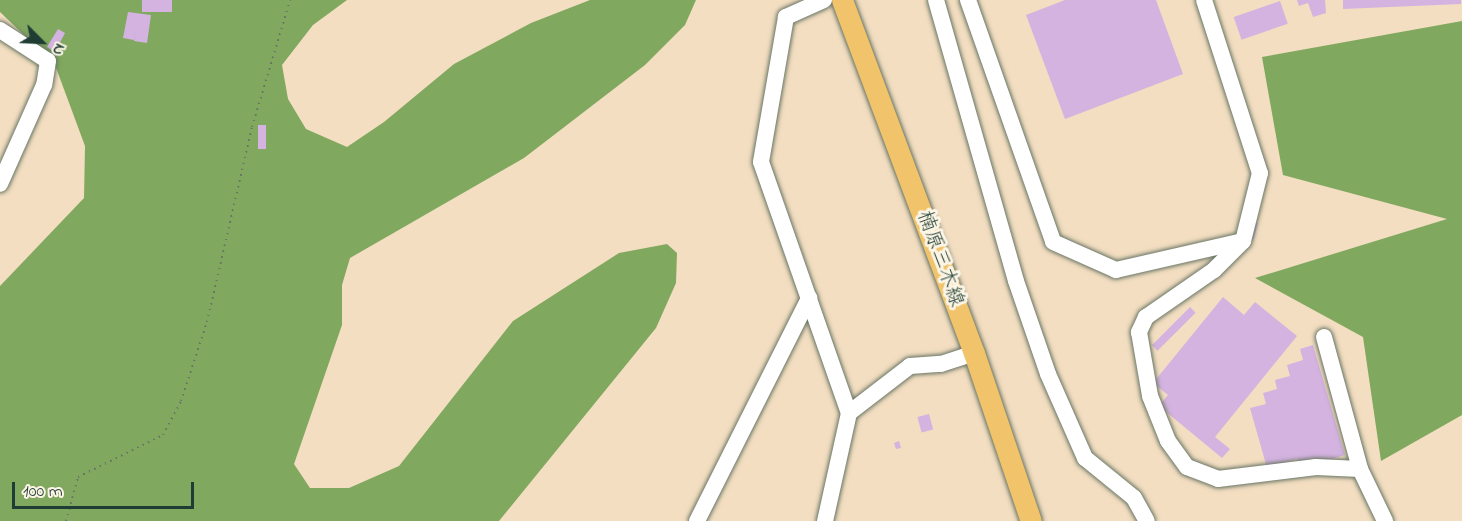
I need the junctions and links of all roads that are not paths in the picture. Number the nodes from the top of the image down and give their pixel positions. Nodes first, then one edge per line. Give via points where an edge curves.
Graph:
1 (824, 0) edge
2 (842, 0) edge
3 (936, 0) edge
4 (968, 0) edge
5 (1204, 0) edge
6 (0, 30) edge
7 (0, 184) edge
8 (1243, 241) junction
9 (809, 298) junction
10 (1324, 337) dead end
11 (974, 353) junction
12 (849, 412) junction
13 (1360, 469) junction
14 (697, 521) edge
15 (825, 521) edge
16 (1031, 521) edge
17 (1147, 521) edge
18 (1384, 521) edge

1 - 9 street via 786,17 761,162
2 - 11 main road, 楠原三木線
3 - 17 street via 1016,281 1048,374 1085,458 1134,498
4 - 8 street via 1053,242 1116,270
5 - 8 street via 1257,154 1260,173
6 - 7 street via 48,61 44,85
8 - 13 street via 1214,270 1146,317 1139,332 1150,396 1168,441 1187,467 1218,479 1316,467
9 - 12 street
9 - 14 street
10 - 13 street
11 - 12 street via 941,364 910,366
11 - 16 main road, 楠原三木線
12 - 15 street
13 - 18 street

